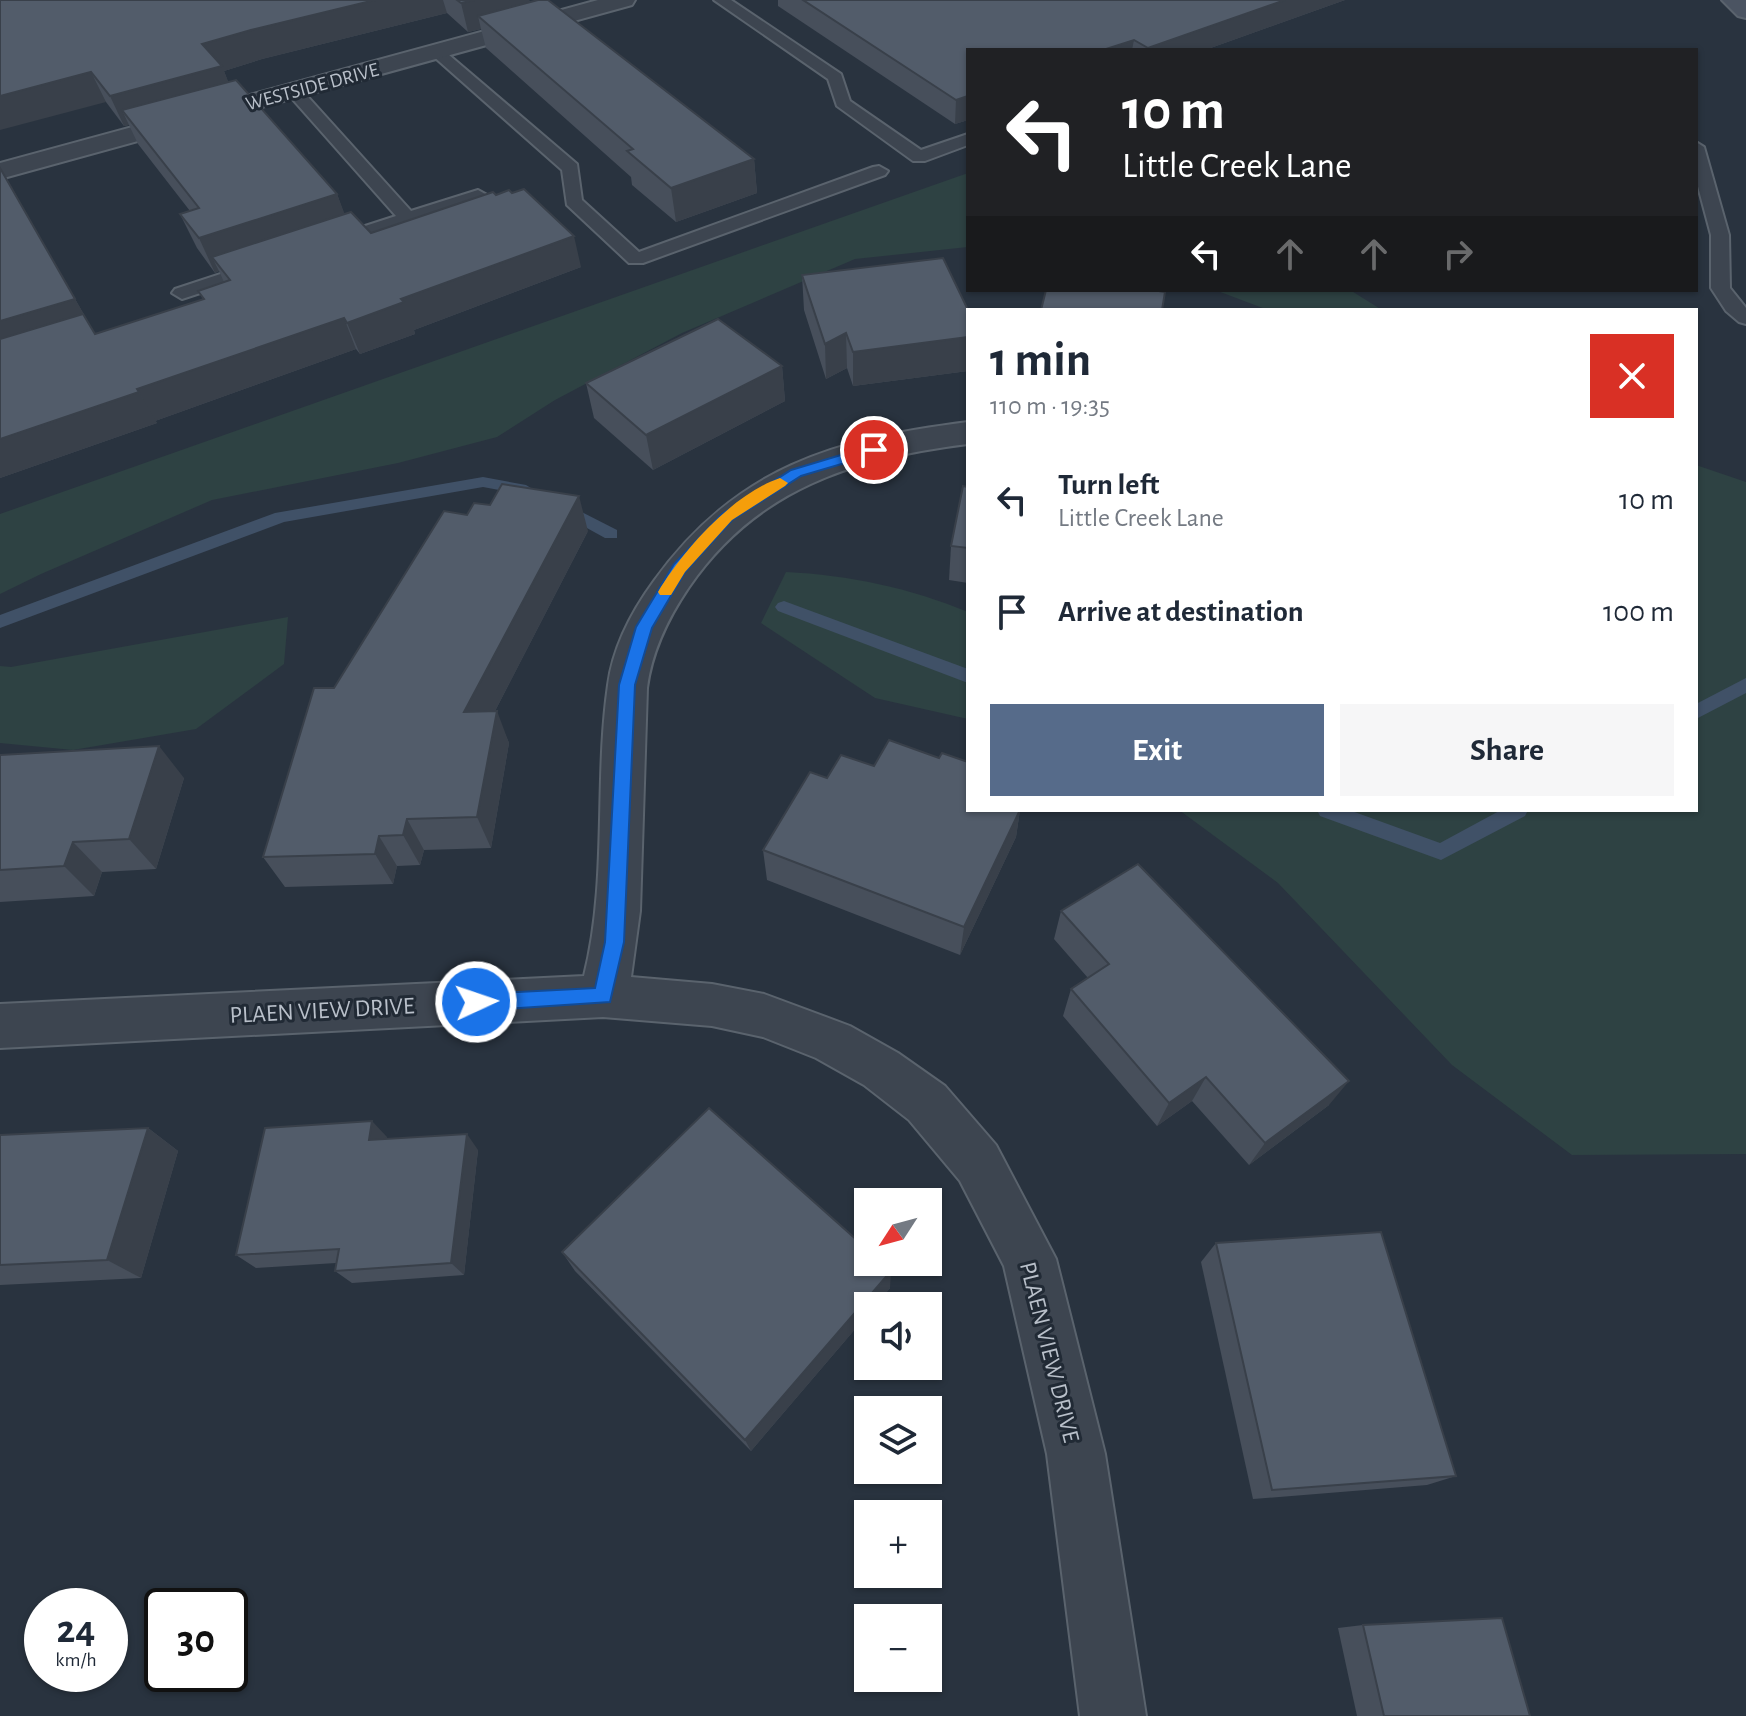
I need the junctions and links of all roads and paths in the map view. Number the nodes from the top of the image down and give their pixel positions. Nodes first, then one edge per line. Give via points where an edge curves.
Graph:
1 (624, 0) edge
2 (721, 0) edge
3 (1733, 0) edge
4 (1746, 11) edge
5 (437, 52) junction
6 (294, 91) junction
7 (966, 140) edge
8 (1698, 154) edge
9 (0, 171) edge
10 (879, 171) dead end
11 (478, 195) edge
12 (408, 218) junction
13 (318, 248) edge
14 (272, 263) edge
15 (182, 293) dead end
16 (1746, 318) edge
17 (966, 433) edge
18 (603, 996) junction
19 (0, 1026) edge
20 (1113, 1716) edge

1 - 5 street, WESTSIDE DRIVE
2 - 7 lane via 835,77 843,103 919,157
3 - 4 main road
5 - 6 street, WESTSIDE DRIVE
5 - 10 lane via 571,168 573,201 636,259
6 - 9 street, WESTSIDE DRIVE
6 - 12 lane
8 - 16 lane via 1720,235 1717,276 1722,294
11 - 12 lane
12 - 13 lane
14 - 15 lane
17 - 18 street via 925,437 796,473 727,517 680,568 644,627 627,685 614,942
18 - 19 street, PLAEN VIEW DRIVE
18 - 20 street, PLAEN VIEW DRIVE via 712,1005 764,1016 833,1042 927,1103 978,1163 1029,1259 1076,1454

